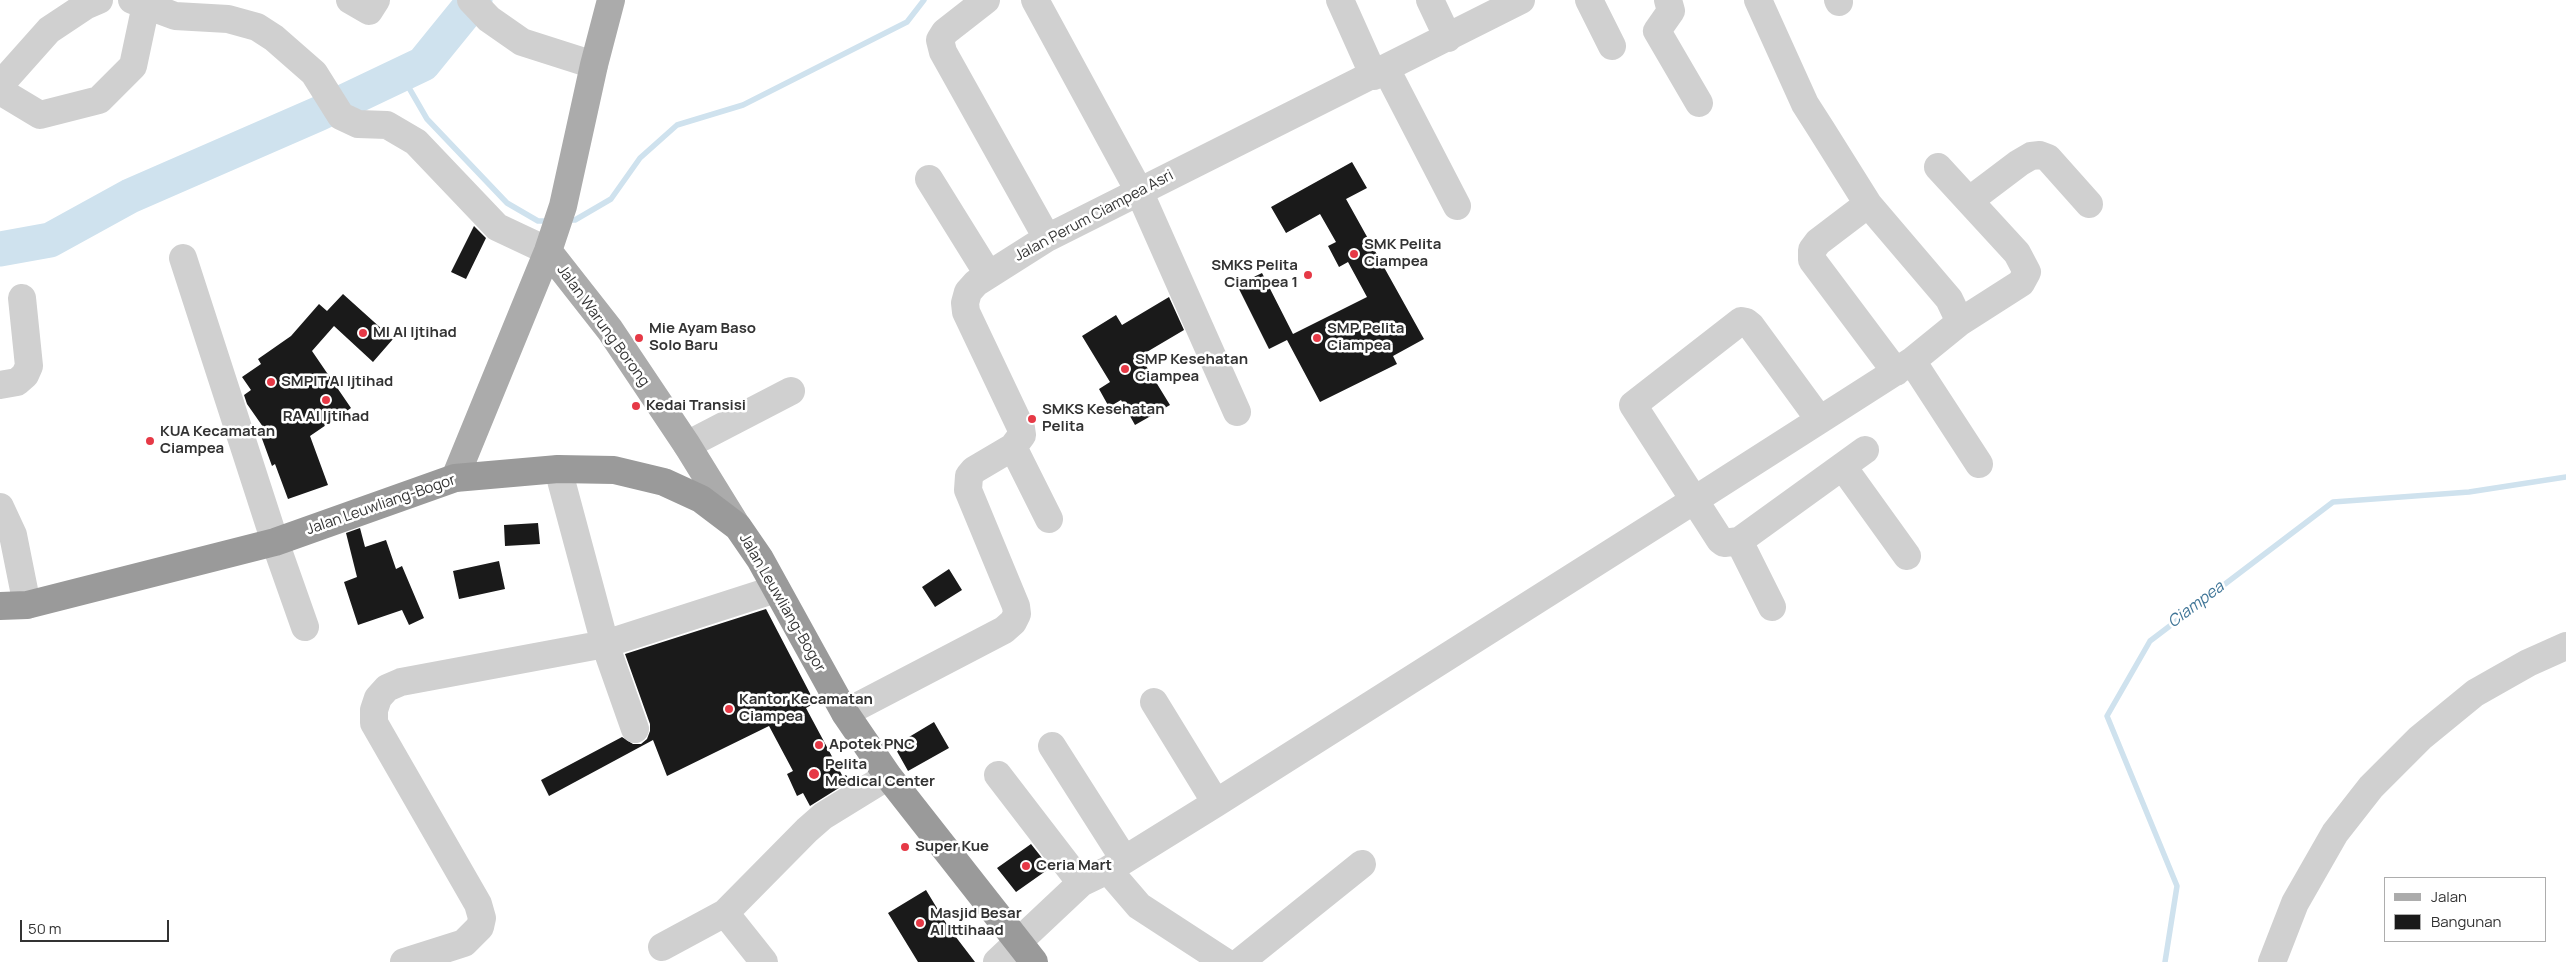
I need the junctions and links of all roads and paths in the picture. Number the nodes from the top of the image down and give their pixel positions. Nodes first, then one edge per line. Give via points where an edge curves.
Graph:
1 (99, 0) edge
2 (350, 0) edge
3 (376, 0) edge
4 (612, 0) edge
5 (986, 0) edge
6 (1036, 0) edge
7 (1340, 0) edge
8 (1588, 0) edge
9 (1668, 0) edge
10 (1758, 0) edge
11 (142, 2) edge
12 (1512, 2) edge
13 (480, 9) edge
14 (1439, 20) edge
15 (1612, 46) dead end
16 (594, 65) junction
17 (1380, 72) junction
18 (0, 85) edge
19 (0, 91) edge
20 (1699, 103) dead end
21 (1938, 167) dead end
22 (929, 179) dead end
23 (1140, 191) junction
24 (1970, 200) junction
25 (1868, 204) junction
26 (2089, 204) dead end
27 (1457, 206) dead end
28 (1047, 238) junction
29 (548, 251) junction
30 (184, 258) dead end
31 (988, 274) junction
32 (22, 298) dead end
33 (1960, 322) junction
34 (1904, 366) junction
35 (0, 386) edge
36 (791, 391) dead end
37 (1238, 412) dead end
38 (1819, 419) junction
39 (687, 445) junction
40 (1013, 447) junction
41 (1865, 450) dead end
42 (1979, 464) dead end
43 (1843, 467) junction
44 (558, 469) junction
45 (455, 478) junction
46 (1694, 501) junction
47 (0, 506) edge
48 (1049, 519) dead end
49 (738, 527) junction
50 (1739, 541) junction
51 (275, 542) junction
52 (1907, 556) dead end
53 (776, 589) junction
54 (27, 604) junction
55 (0, 606) edge
56 (1772, 607) dead end
57 (305, 627) dead end
58 (605, 644) junction
59 (2566, 646) edge
60 (1154, 702) dead end
61 (845, 713) junction
62 (635, 729) dead end
63 (1052, 746) dead end
64 (998, 775) dead end
65 (888, 776) junction
66 (1216, 803) junction
67 (1362, 864) dead end
68 (1116, 865) junction
69 (1081, 883) junction
70 (725, 913) junction
71 (662, 947) dead end
72 (1027, 952) edge
73 (404, 962) edge
74 (764, 962) edge
75 (997, 962) edge
76 (1225, 962) edge
77 (1240, 962) edge
78 (2272, 962) edge

1 - 18 street via 49,30
2 - 3 street via 369,11
4 - 16 main road, Jalan Warung Borong
5 - 28 street via 945,32 940,40 943,52
6 - 23 street
7 - 17 street
8 - 15 street
9 - 20 street via 1671,11 1657,30
10 - 25 street via 1805,104
11 - 19 street via 134,66 99,100 40,115
11 - 29 street via 175,16 228,19 257,27 314,73 341,116 358,124 388,125 416,142 497,227
12 - 14 street, Jalan Perum Ciampea Asri
13 - 16 street via 522,42
14 - 17 street, Jalan Perum Ciampea Asri
16 - 29 main road, Jalan Warung Borong via 563,206
17 - 23 street, Jalan Perum Ciampea Asri
17 - 27 street
21 - 24 street
22 - 31 street
23 - 28 street, Jalan Perum Ciampea Asri
23 - 37 street
24 - 26 street via 2019,163 2040,155 2048,158
24 - 33 street via 2016,253 2027,272 2022,283
25 - 33 street via 1949,299
25 - 34 street via 1818,242 1812,250 1812,260
28 - 31 street, Jalan Perum Ciampea Asri
29 - 39 main road, Jalan Warung Borong via 610,330
29 - 45 main road, Jalan Warung Borong
30 - 51 street
31 - 40 street, Jalan Perum Ciampea Asri via 968,292 966,312 1021,428 1022,435
32 - 35 street via 29,366 17,382
33 - 34 street
34 - 38 street
34 - 42 street
36 - 39 street
38 - 46 street
38 - 46 street via 1751,326 1741,321 1633,405
39 - 49 main road, Jalan Warung Borong
40 - 48 street
40 - 61 street via 974,470 967,483 1016,606 1013,622 1004,630
41 - 43 street
43 - 50 street
43 - 52 street
44 - 45 highway, Jalan Leuwliang-Bogor
44 - 49 highway, Jalan Leuwliang-Bogor via 614,470 664,482 701,499
44 - 58 street
45 - 51 highway, Jalan Leuwliang-Bogor
46 - 50 street via 1720,540
46 - 66 street
47 - 54 street via 14,535
49 - 53 highway, Jalan Leuwliang-Bogor
50 - 56 street
51 - 54 highway, Jalan Leuwliang-Bogor
51 - 57 street
53 - 58 street
53 - 61 highway, Jalan Leuwliang-Bogor
54 - 55 highway, Jalan Leuwliang-Bogor
58 - 62 street
58 - 73 street via 401,682 387,688 378,698 374,723 478,904 482,918 480,927 464,943
59 - 78 street via 2528,663 2476,693 2420,738 2371,786 2335,833 2294,903
60 - 66 street
61 - 65 highway, Jalan Leuwliang-Bogor
63 - 68 street
64 - 69 street
65 - 70 street via 806,830
65 - 72 highway, Jalan Leuwliang-Bogor
66 - 68 street
67 - 77 street
68 - 69 street
68 - 76 street via 1139,906
69 - 72 street
70 - 71 street
70 - 74 street
72 - 75 street

